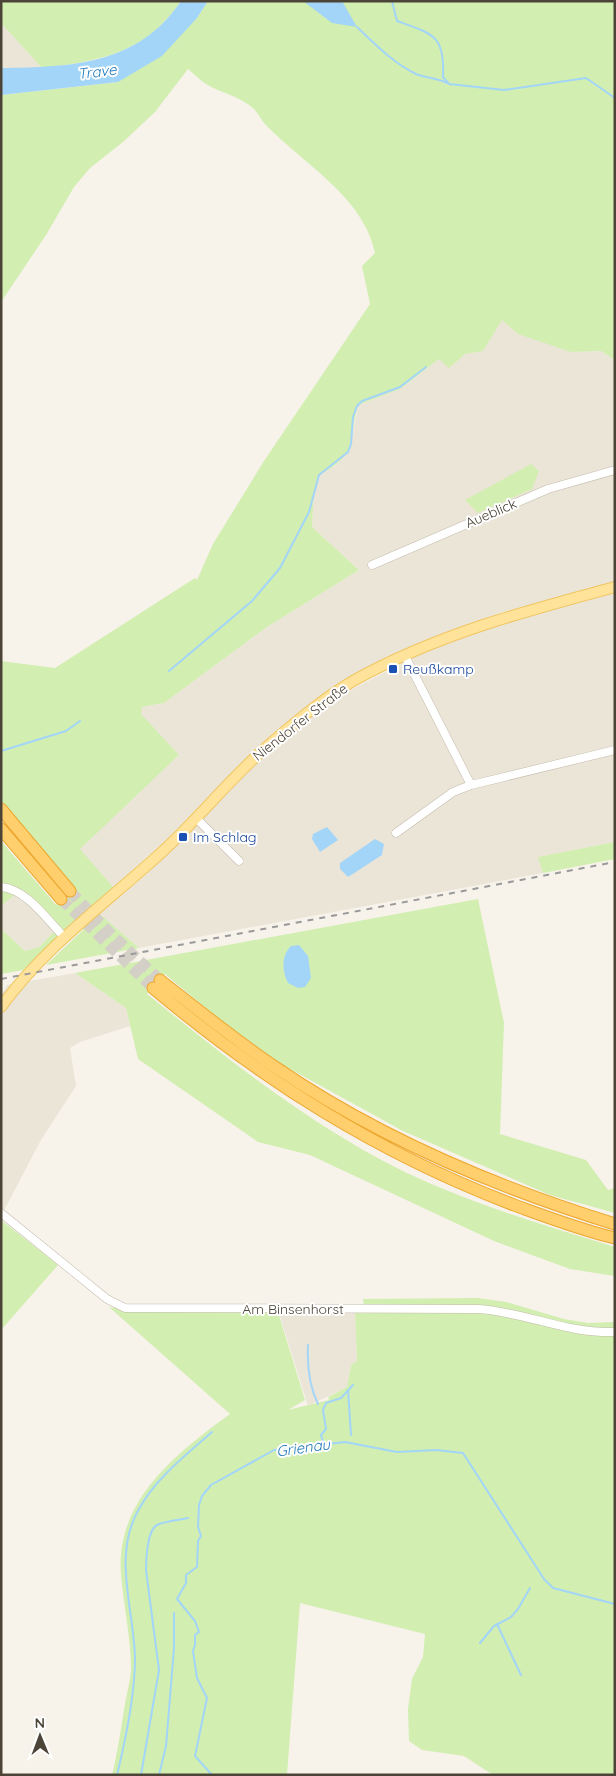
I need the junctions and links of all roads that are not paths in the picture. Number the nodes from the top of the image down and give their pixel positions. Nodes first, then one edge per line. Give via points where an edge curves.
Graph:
1 (615, 470) edge
2 (372, 565) dead end
3 (615, 587) edge
4 (405, 656) junction
5 (615, 750) edge
6 (471, 785) junction
7 (1, 810) edge
8 (196, 818) junction
9 (1, 829) edge
10 (396, 833) dead end
11 (238, 861) dead end
12 (1, 887) edge
13 (70, 891) tunnel mouth
14 (60, 899) tunnel mouth
15 (65, 938) junction
16 (1, 1007) edge
17 (1, 1213) edge
18 (615, 1224) edge
19 (615, 1238) edge
20 (615, 1332) edge

1 - 2 street, Aueblick via 548,489
3 - 4 main road, Niendorfer Straße via 485,623
4 - 6 street
4 - 8 main road, Niendorfer Straße via 353,682 315,707 257,755
5 - 6 street
6 - 10 street via 453,792
7 - 13 highway
8 - 11 street
8 - 15 main road, Niendorfer Straße
9 - 14 highway
12 - 15 street via 22,894
15 - 16 main road, Niendorfer Straße
17 - 20 street, Am Binsenhorst via 107,1299 125,1308 478,1309 517,1314 567,1329
18 - 19 highway via 491,1181 390,1135 276,1068 157,984 211,1037 270,1079 383,1146 485,1193

